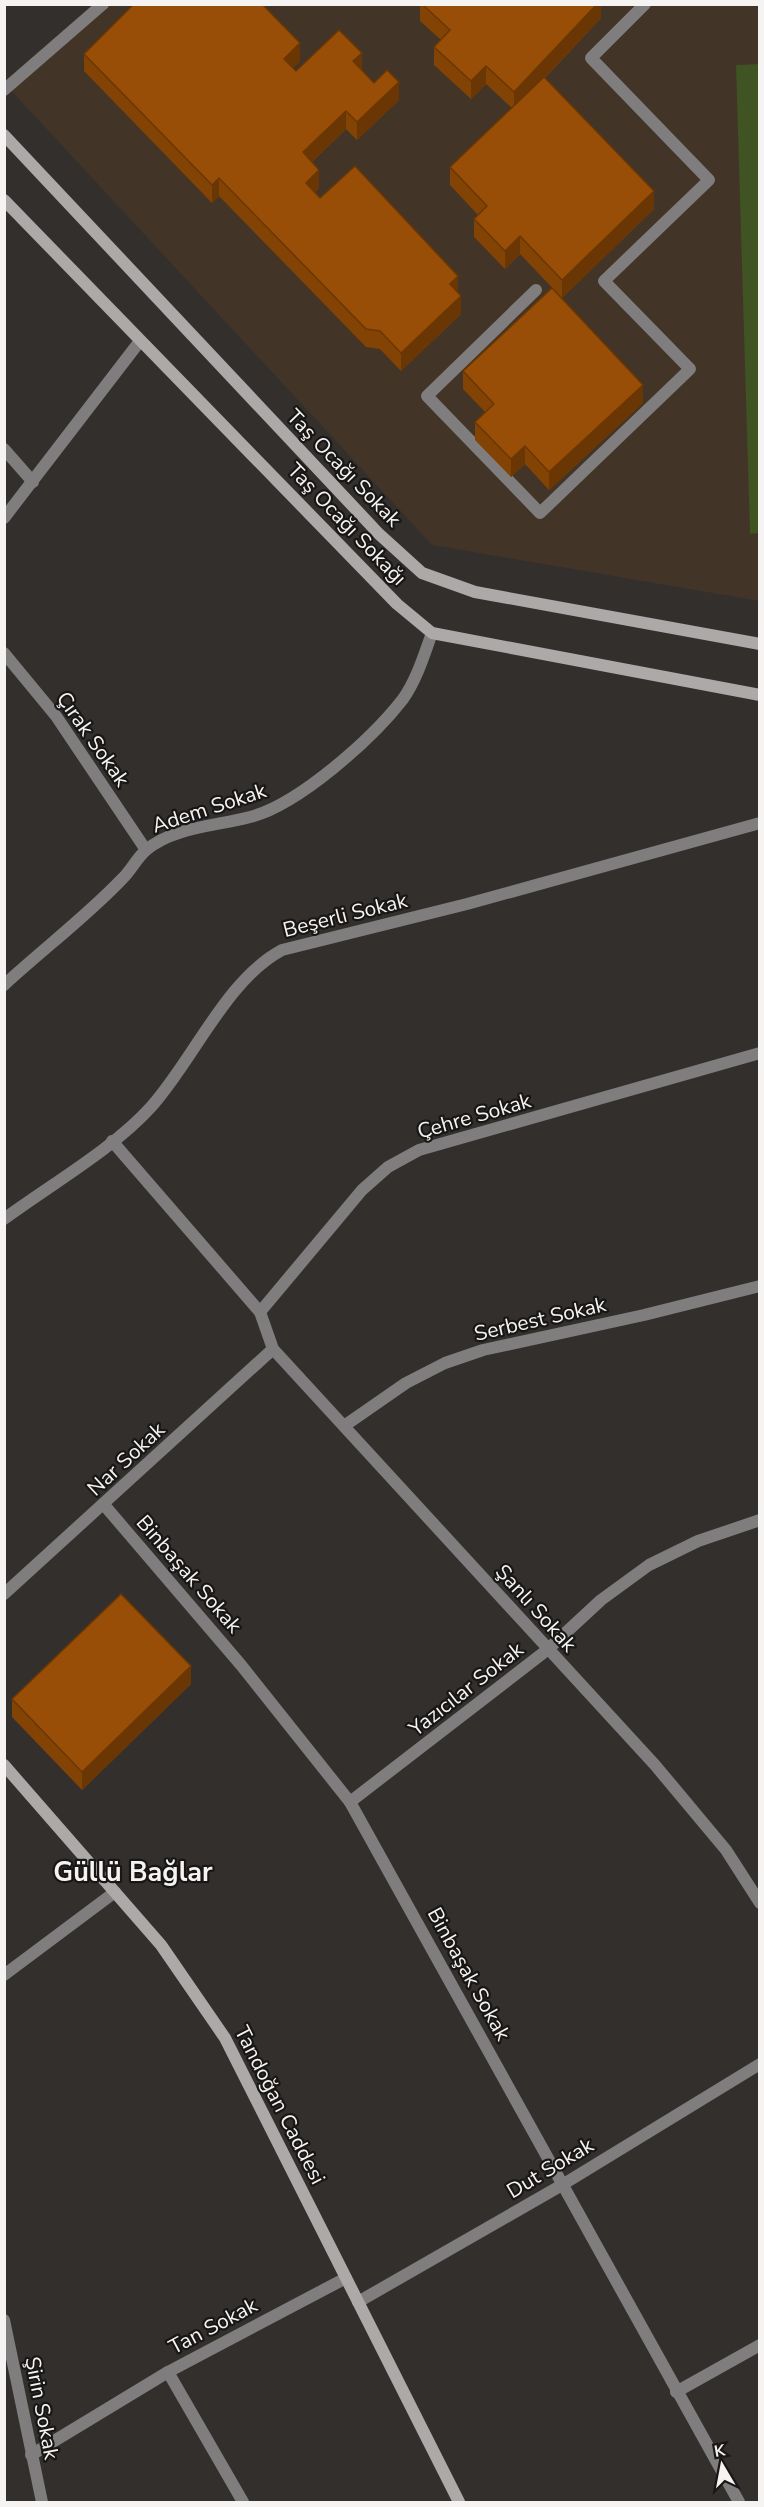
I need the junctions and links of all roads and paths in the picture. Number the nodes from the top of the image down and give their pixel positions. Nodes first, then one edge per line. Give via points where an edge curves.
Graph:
1 (103, 4) edge
2 (645, 4) edge
3 (4, 90) edge
4 (4, 135) edge
5 (4, 200) edge
6 (536, 290) dead end
7 (140, 341) junction
8 (4, 449) edge
9 (33, 482) junction
10 (4, 518) edge
11 (432, 633) junction
12 (759, 644) edge
13 (4, 653) edge
14 (759, 695) edge
15 (759, 823) edge
16 (146, 850) junction
17 (4, 985) edge
18 (759, 1053) edge
19 (112, 1141) junction
20 (4, 1219) edge
21 (759, 1286) edge
22 (260, 1312) junction
23 (273, 1349) junction
24 (344, 1426) junction
25 (105, 1506) junction
26 (759, 1520) edge
27 (4, 1594) edge
28 (547, 1650) junction
29 (4, 1766) edge
30 (350, 1802) junction
31 (116, 1892) junction
32 (759, 1903) edge
33 (4, 1975) edge
34 (759, 2064) edge
35 (562, 2185) junction
36 (346, 2278) junction
37 (358, 2302) junction
38 (4, 2320) edge
39 (759, 2345) edge
40 (168, 2372) junction
41 (676, 2392) junction
42 (31, 2455) junction
43 (42, 2502) edge
44 (243, 2502) edge
45 (459, 2502) edge
46 (739, 2502) edge

1 - 3 street
2 - 6 street via 591,57 709,180 604,281 690,369 540,513 428,396
4 - 12 street, Taş Ocağı Sokak via 371,526 422,573 475,592
5 - 7 street, Taş Ocağı Sokağı
7 - 9 street
7 - 11 street, Taş Ocağı Sokağı via 397,604
8 - 9 street
9 - 10 street
11 - 14 street, Taş Ocağı Sokağı
11 - 16 street, Adem Sokak via 418,672 403,698 345,757 311,784 277,808 165,839
13 - 16 street, Çırak Sokak via 56,716
15 - 19 street, Beşerli Sokak via 467,904 282,950 246,978 175,1079 149,1110
16 - 17 street, Adem Sokak via 123,878
18 - 22 street, Çehre Sokak via 419,1150 388,1167 362,1190
19 - 20 street, Beşerli Sokak
19 - 22 street
21 - 24 street, Serbest Sokak via 483,1350 445,1363 397,1389
22 - 23 street
23 - 24 street, Şanlı Sokak
23 - 25 street, Nar Sokak
24 - 28 street, Şanlı Sokak
25 - 27 street, Nar Sokak
25 - 30 street, Binbaşak Sokak via 241,1665
26 - 28 street, Yazıcılar Sokak via 698,1541 649,1565 601,1600
28 - 30 street, Yazıcılar Sokak
28 - 32 street, Şanlı Sokak via 688,1803 726,1850
29 - 31 street, Tandoğan Caddesi
30 - 35 street, Binbaşak Sokak
31 - 33 street
31 - 36 street, Tandoğan Caddesi via 161,1945 225,2038
34 - 35 street, Dut Sokak
35 - 37 street, Dut Sokak
35 - 41 street, Binbaşak Sokak
36 - 37 street, Tandoğan Caddesi
36 - 40 street, Tan Sokak
37 - 45 street, Tandoğan Caddesi
38 - 42 street, Şirin Sokak
39 - 41 street
40 - 42 street
40 - 44 street, Tan Sokak
41 - 46 street, Binbaşak Sokak
42 - 43 street, Şirin Sokak

